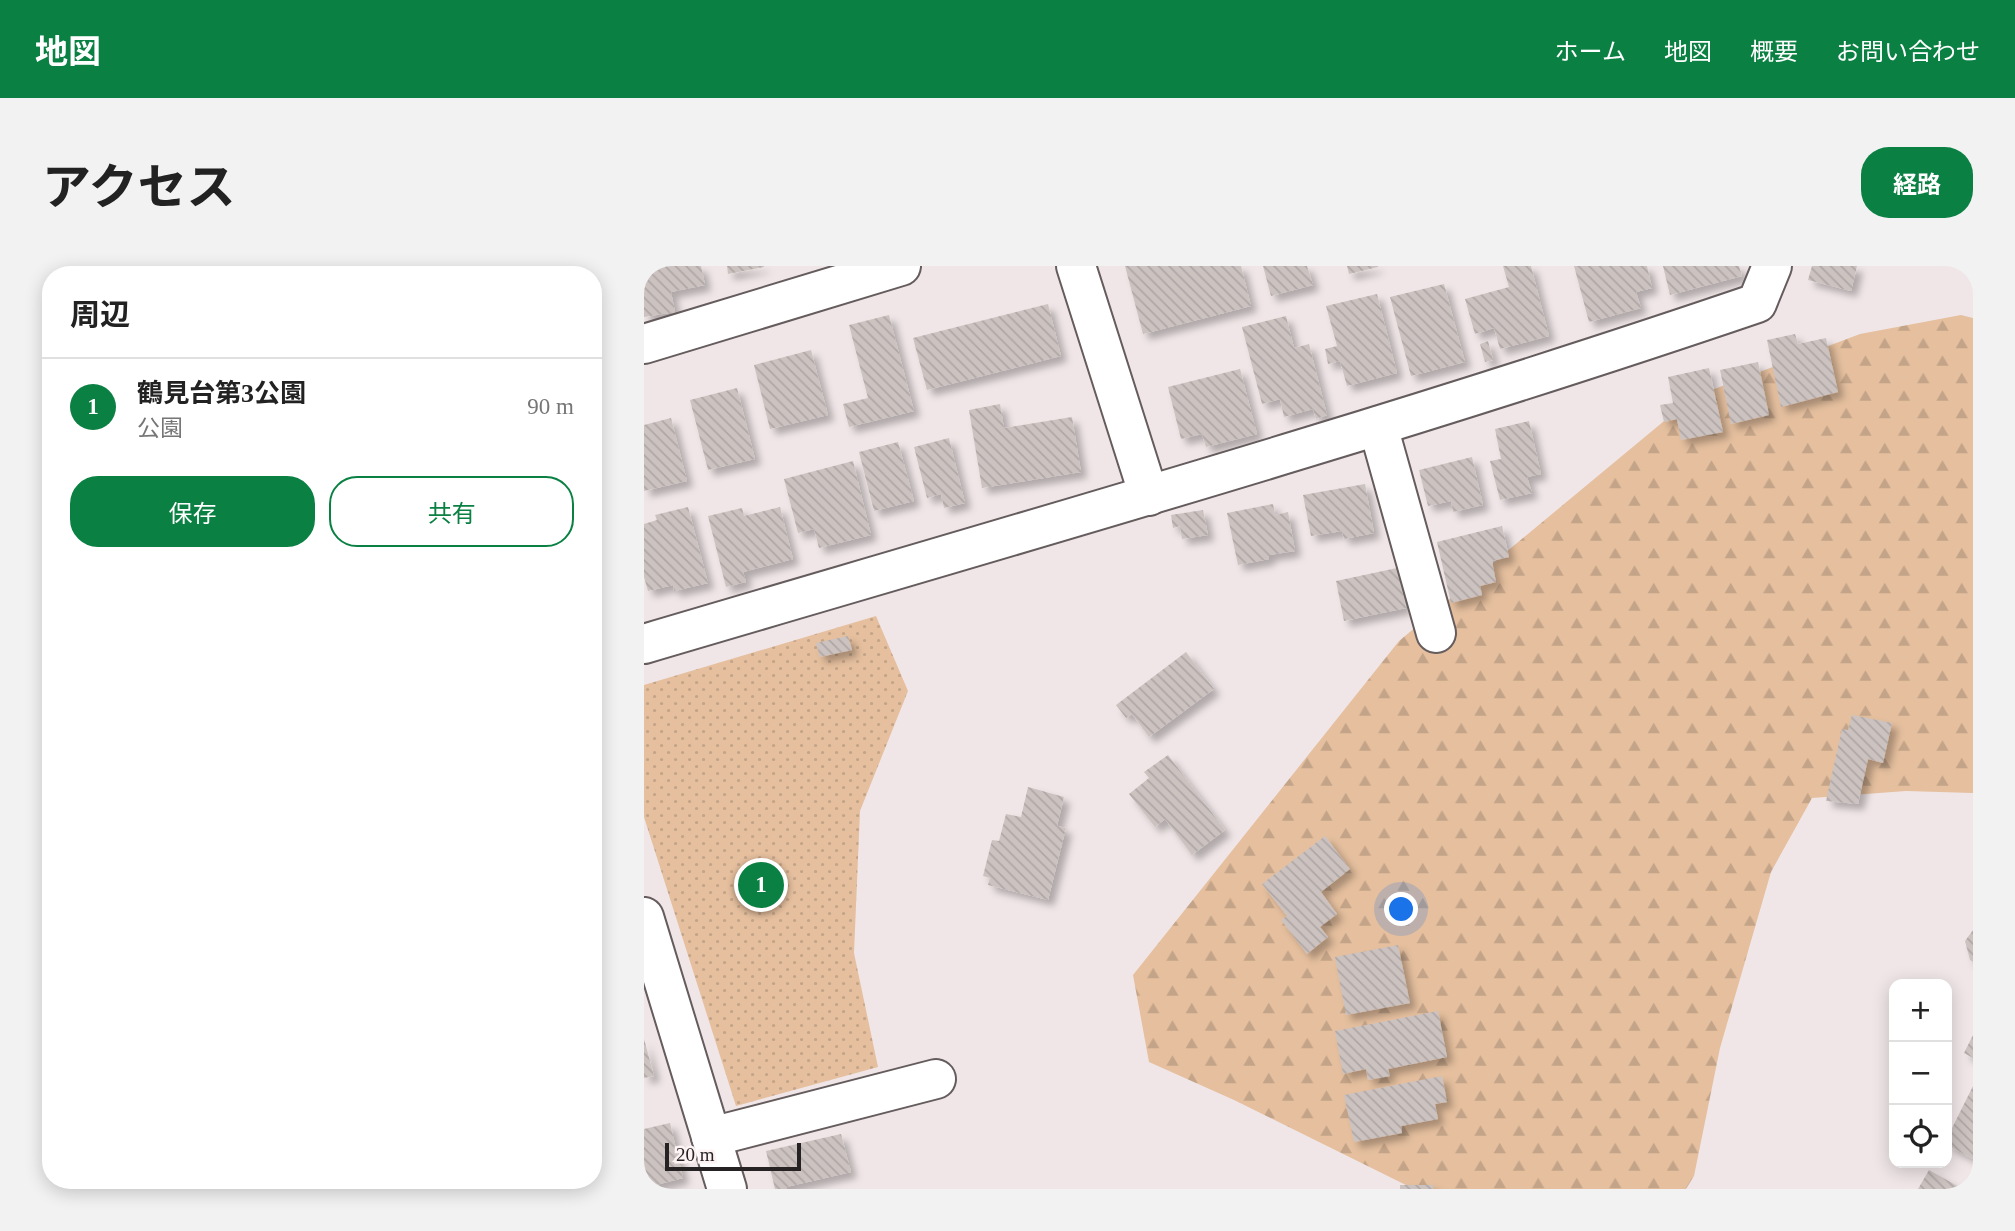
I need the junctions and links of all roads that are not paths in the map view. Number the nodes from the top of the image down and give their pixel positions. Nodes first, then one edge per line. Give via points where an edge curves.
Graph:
1 (901, 266) edge
2 (1076, 266) edge
3 (1772, 266) edge
4 (644, 344) edge
5 (1378, 426) junction
6 (1149, 496) junction
7 (1436, 633) dead end
8 (644, 644) edge
9 (644, 917) edge
10 (936, 1079) dead end
11 (711, 1137) junction
12 (727, 1189) edge

1 - 4 street
2 - 6 street
3 - 5 street via 1757,303
5 - 6 street
5 - 7 street
6 - 8 street
9 - 11 street
10 - 11 street
11 - 12 street

